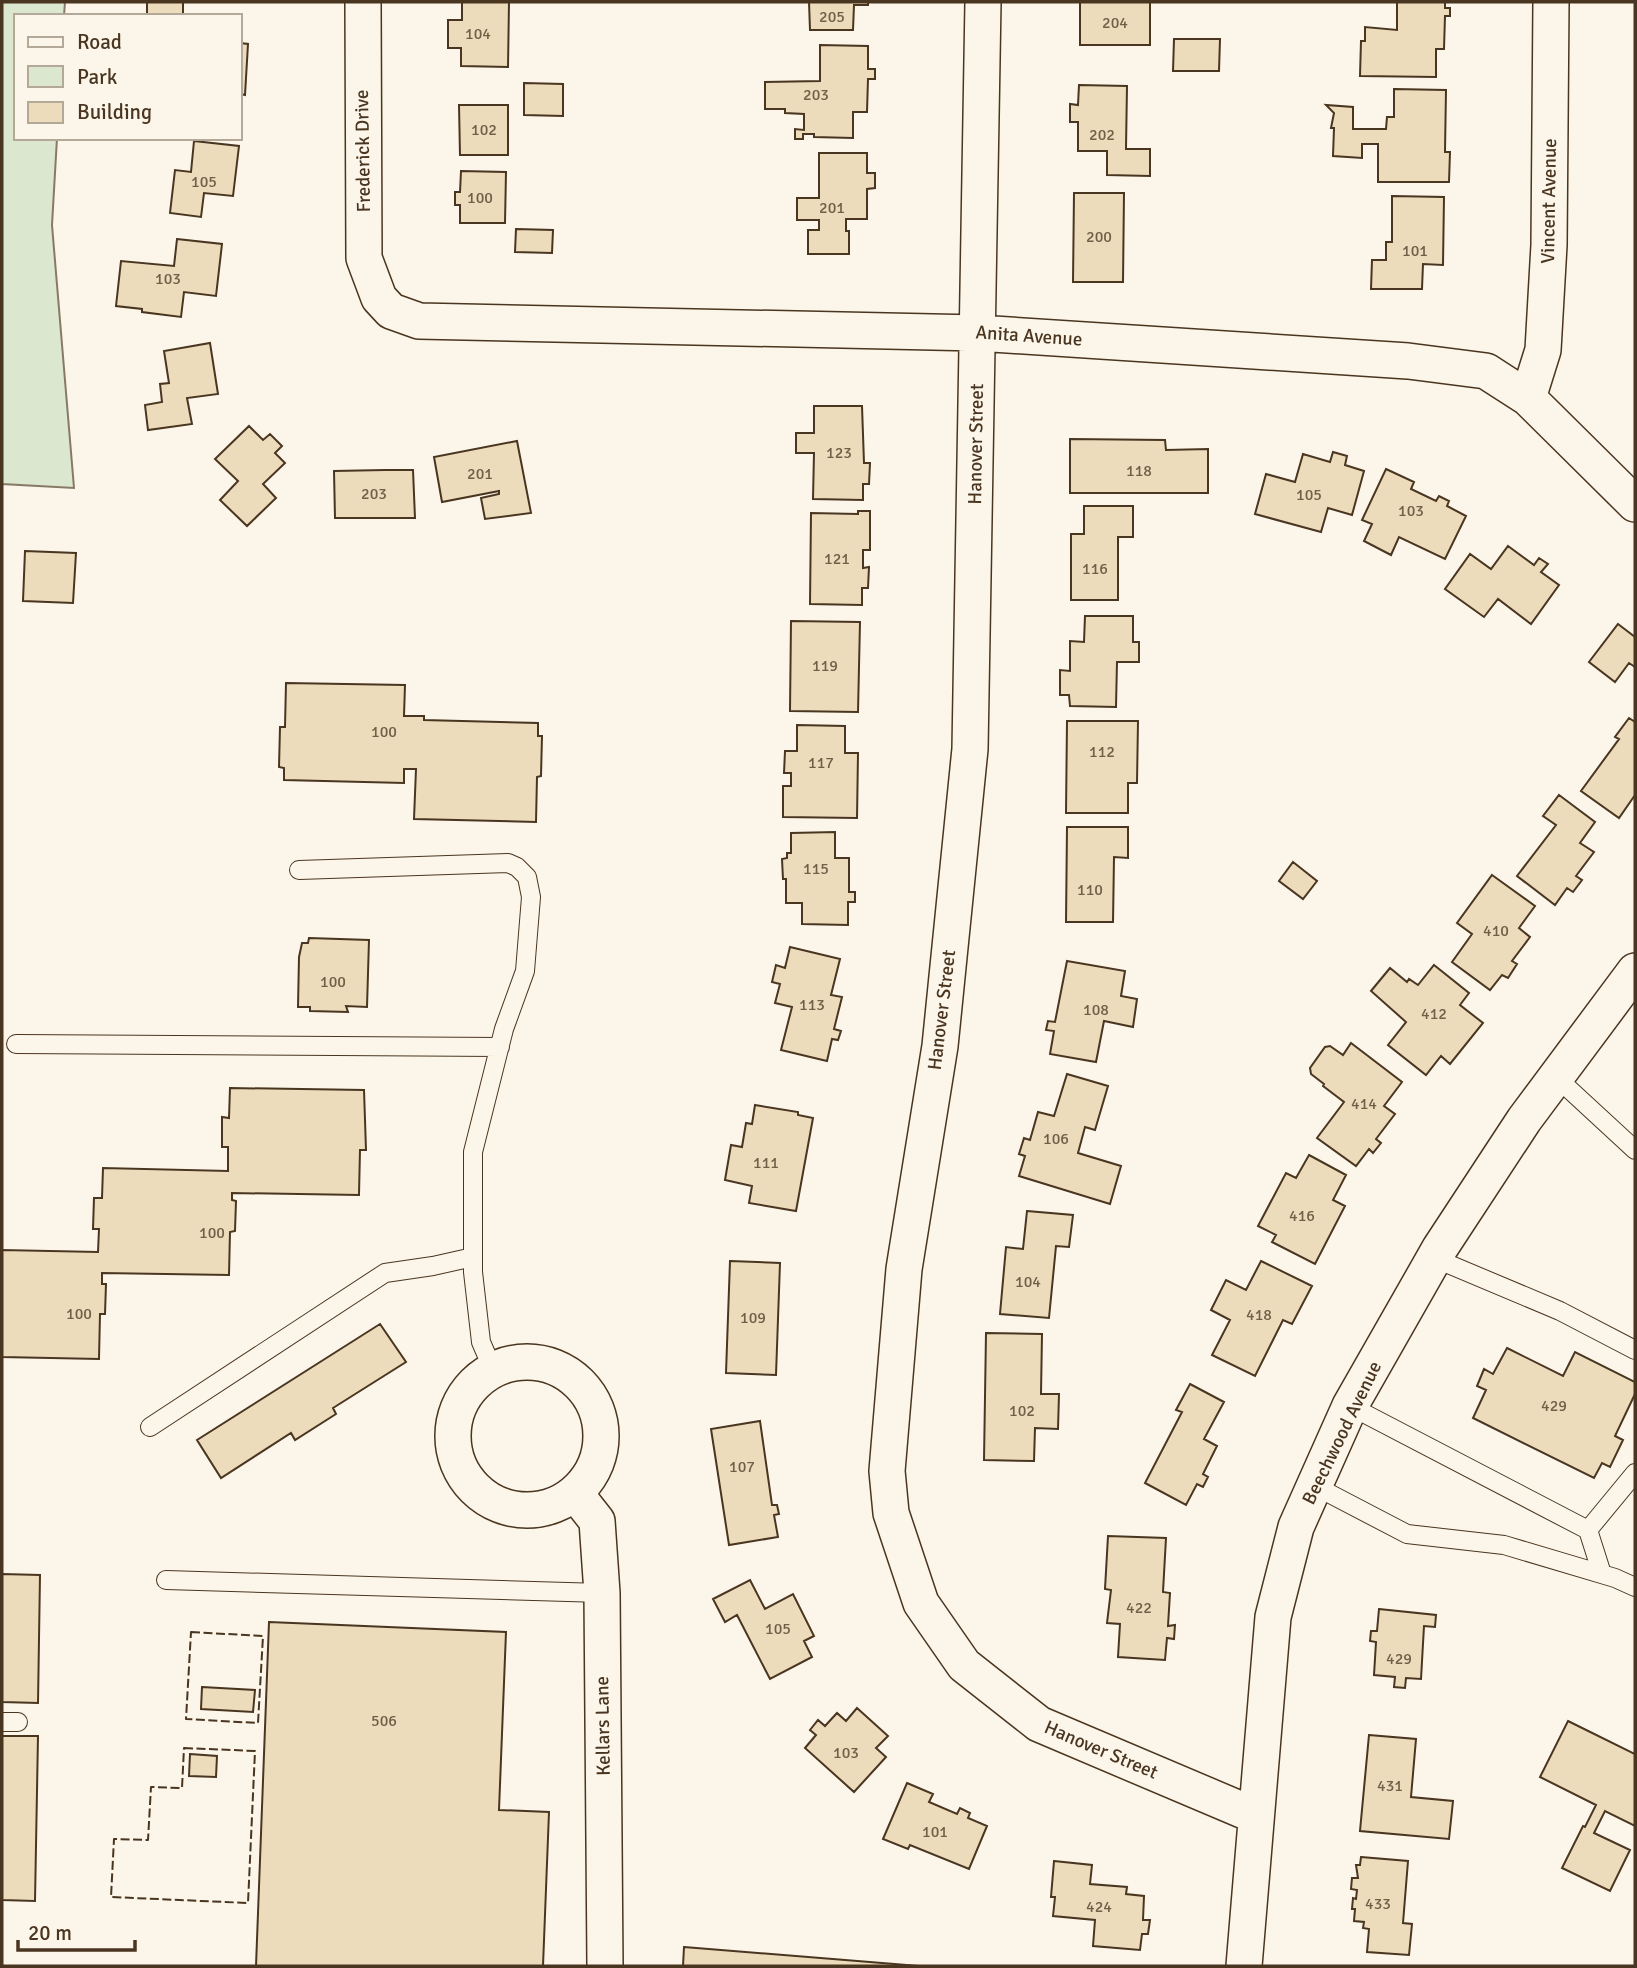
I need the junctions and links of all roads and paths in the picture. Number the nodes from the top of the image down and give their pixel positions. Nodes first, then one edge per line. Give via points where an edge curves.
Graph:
1 (363, 2) edge
2 (983, 2) edge
3 (1551, 2) edge
4 (379, 298) joint
5 (978, 333) junction
6 (1528, 398) junction
7 (1635, 504) edge
8 (299, 870) dead end
9 (1635, 971) edge
10 (16, 1044) dead end
11 (500, 1047) junction
12 (1556, 1077) junction
13 (1635, 1150) edge
14 (473, 1257) junction
15 (1434, 1258) junction
16 (1635, 1350) edge
17 (494, 1370) junction
18 (1350, 1406) junction
19 (150, 1427) dead end
20 (1635, 1473) edge
21 (1315, 1486) junction
22 (575, 1493) junction
23 (1588, 1530) junction
24 (1602, 1574) junction
25 (166, 1580) dead end
26 (1635, 1587) edge
27 (601, 1594) junction
28 (1256, 1816) junction
29 (605, 1966) edge
30 (1244, 1966) edge

1 - 4 street, Frederick Drive via 364,258
2 - 5 street, Hanover Street
3 - 6 street, Vincent Avenue via 1549,258 1543,350
4 - 5 street, Anita Avenue via 391,311 419,321
5 - 6 street, Anita Avenue via 1408,361 1486,371
5 - 28 street, Hanover Street via 970,749 940,1045 904,1269 887,1471 891,1513 920,1603 964,1665 1039,1724
6 - 7 street, Anita Avenue
8 - 11 lane via 508,863 517,867 527,877 530,897 525,971
9 - 12 street, Beechwood Avenue
10 - 11 lane
11 - 14 lane via 472,1152
12 - 13 lane
12 - 15 street, Beechwood Avenue
14 - 17 lane via 481,1342
14 - 19 lane via 385,1273
15 - 16 lane via 1560,1311
15 - 18 street, Beechwood Avenue
17 - 22 street via 516,1363 540,1363 563,1371 582,1386 595,1405 600,1452
17 - 22 street via 474,1385 460,1404 453,1429 455,1453 465,1477 482,1496 504,1507 529,1511 553,1506
18 - 21 street, Beechwood Avenue
18 - 23 lane
20 - 23 lane
21 - 24 lane via 1407,1534 1504,1545
21 - 28 street, Beechwood Avenue via 1296,1527 1273,1617
22 - 27 street, Kellars Lane via 597,1521
23 - 24 lane
24 - 26 lane
25 - 27 lane
27 - 29 street, Kellars Lane
28 - 30 street, Beechwood Avenue

